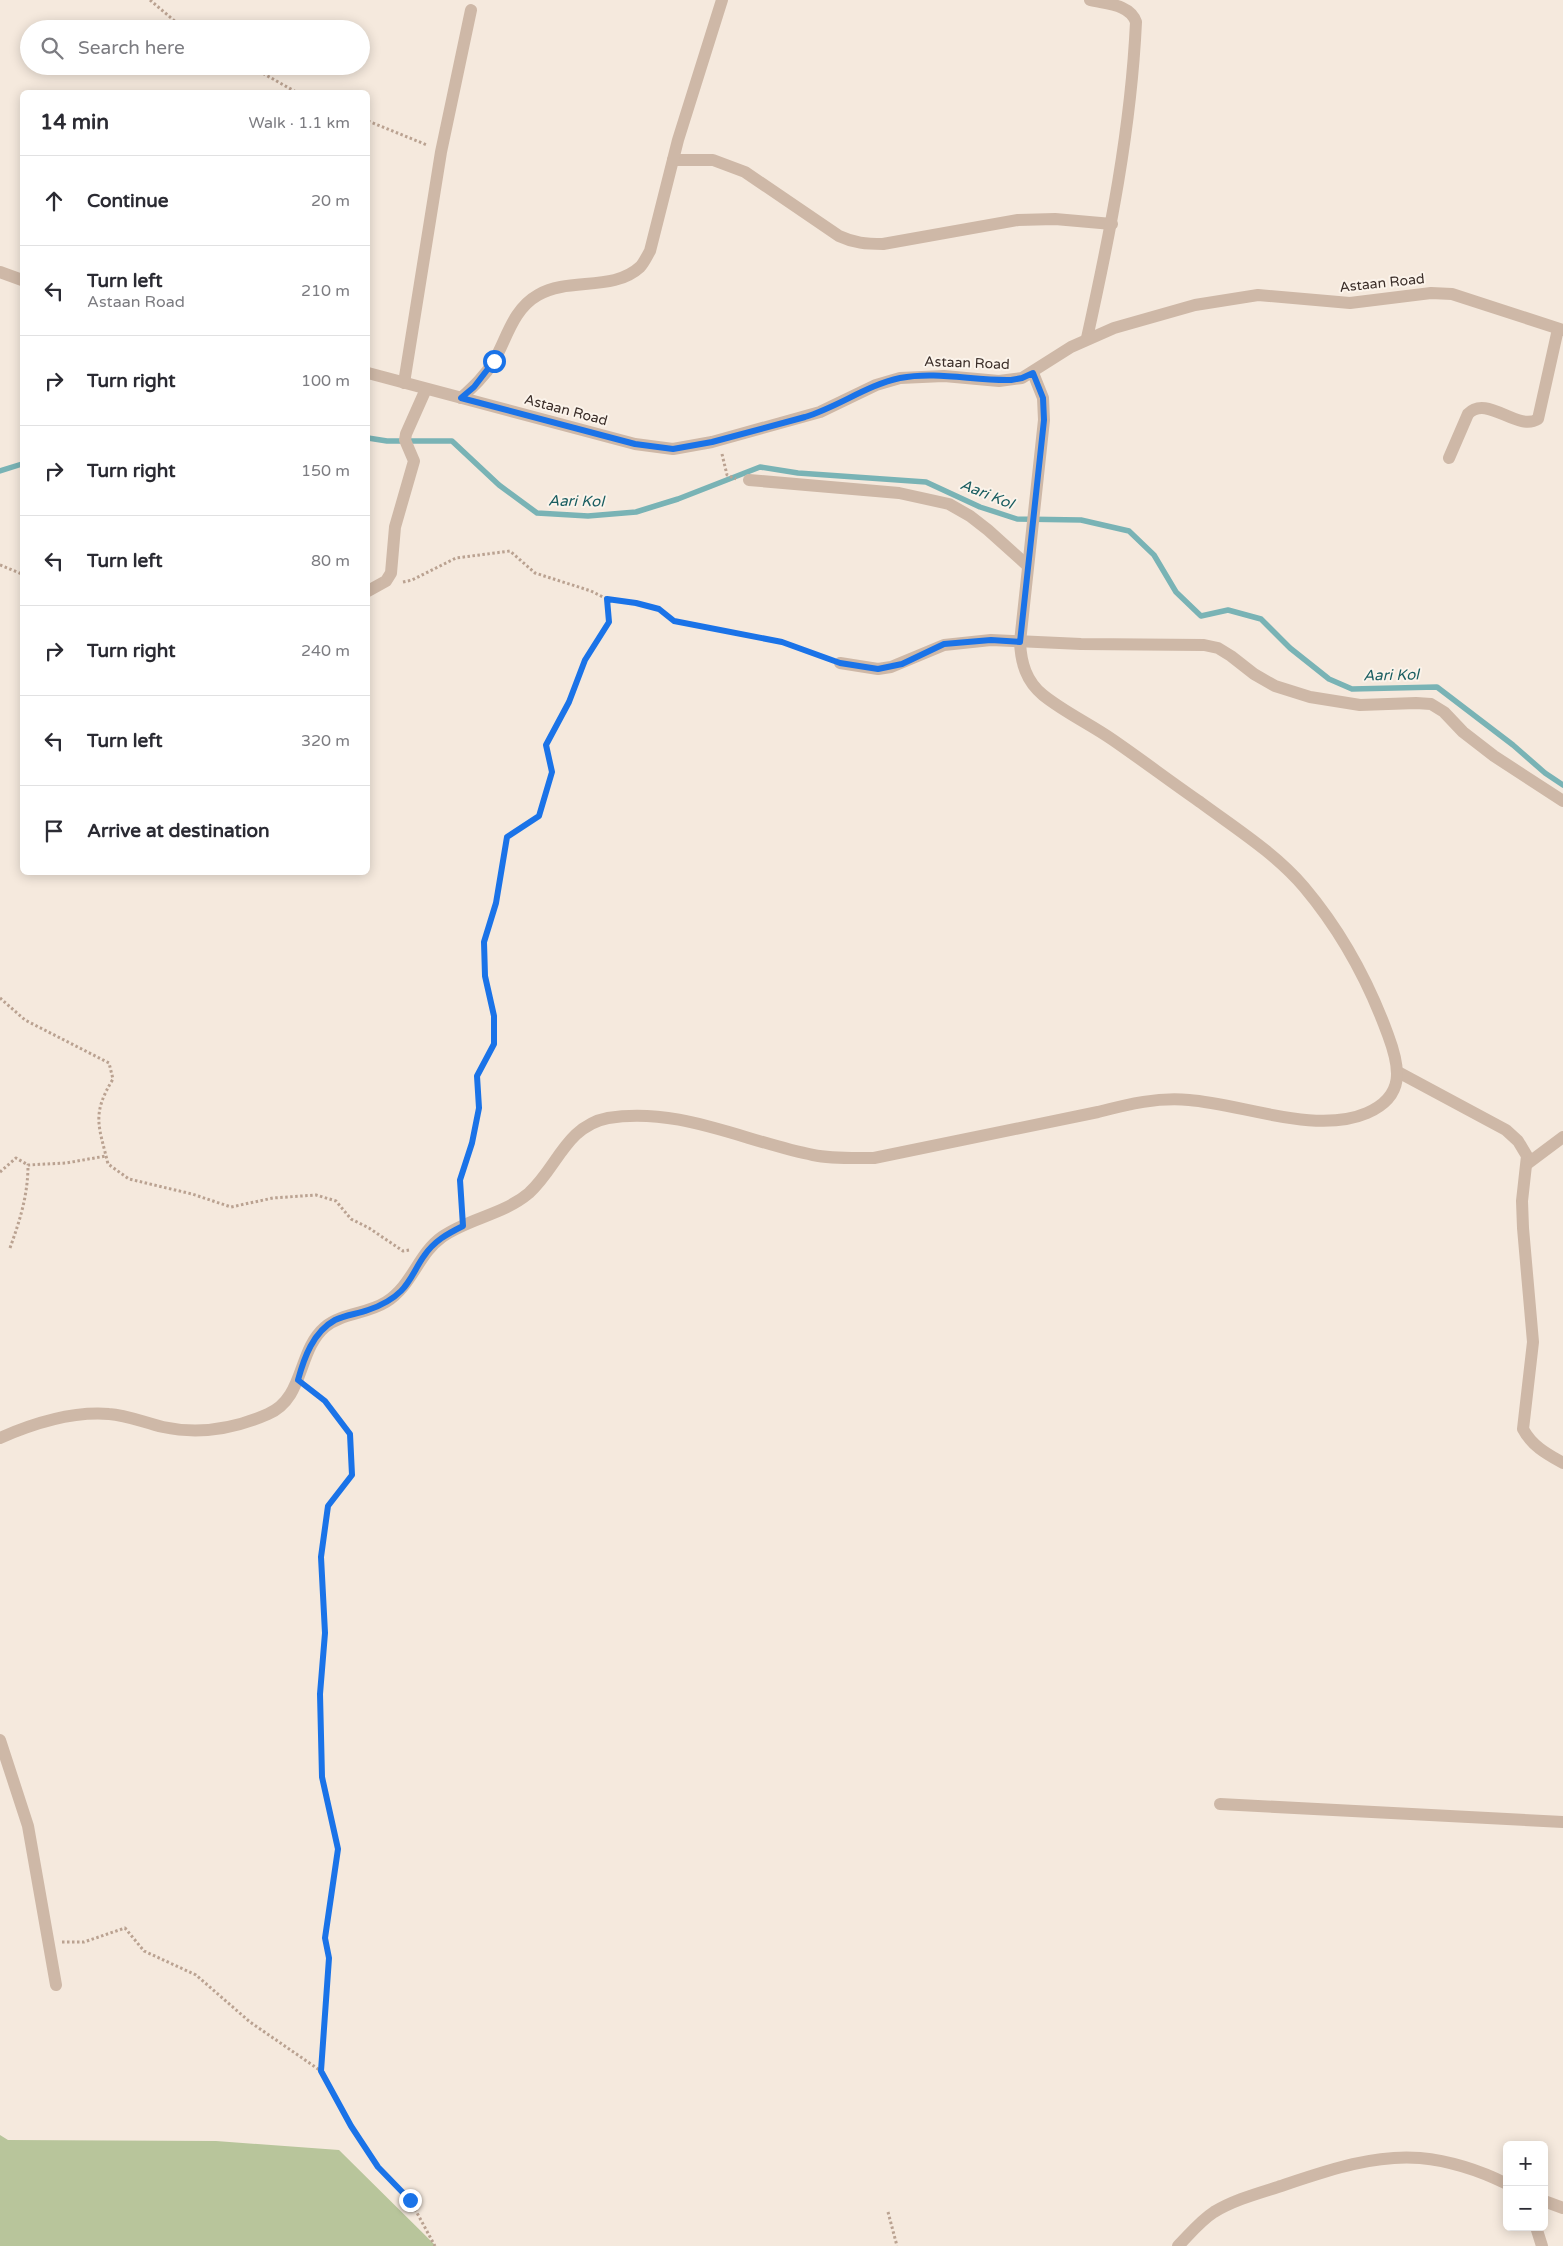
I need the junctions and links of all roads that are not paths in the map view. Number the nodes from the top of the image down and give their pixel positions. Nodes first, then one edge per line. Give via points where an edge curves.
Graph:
1 (722, 0) edge
2 (1090, 0) edge
3 (471, 10) dead end
4 (673, 160) junction
5 (1112, 224) junction
6 (0, 272) edge
7 (20, 279) edge
8 (1560, 330) edge
9 (1087, 338) junction
10 (1033, 373) junction
11 (370, 374) edge
12 (404, 383) junction
13 (426, 389) junction
14 (461, 398) junction
15 (1449, 458) dead end
16 (749, 480) road end
17 (1028, 566) junction
18 (372, 589) edge
19 (1020, 642) junction
20 (840, 663) road end
21 (1563, 801) edge
22 (1398, 1072) junction
23 (1563, 1137) edge
24 (1527, 1164) junction
25 (0, 1438) edge
26 (1563, 1464) edge
27 (0, 1740) edge
28 (1220, 1804) dead end
29 (1563, 1822) edge
30 (56, 1985) dead end
31 (1503, 2182) edge
32 (1548, 2202) edge
33 (1563, 2208) edge
34 (1537, 2231) edge
35 (1178, 2246) edge
36 (1542, 2246) edge

1 - 4 street
2 - 5 street via 1122,7 1131,12 1136,22
3 - 12 street via 441,152
4 - 5 street via 713,160 745,172 839,236 864,244 883,244 1018,220 1055,218
4 - 14 street via 650,251 641,266 614,280 562,286 536,296 516,317 485,374
5 - 9 street
6 - 7 street
8 - 9 street, Astaan Road via 1452,294 1406,295 1350,303 1258,295 1195,305
8 - 15 street via 1538,419 1528,422 1481,407 1472,409
9 - 10 street, Astaan Road
10 - 14 street, Astaan Road via 1011,380 944,376 900,378 876,385 820,412 712,442 673,449 635,444
10 - 17 street via 1044,404
11 - 12 street, Astaan Road
12 - 13 street, Astaan Road
13 - 14 street, Astaan Road
13 - 18 street via 406,442 414,461 395,527 391,573 386,581
16 - 17 street via 899,493 949,504 970,516
17 - 19 street
19 - 20 street via 991,640 944,644 891,668
19 - 21 street via 1204,645 1218,648 1275,686 1310,697 1360,704 1431,704 1494,756
19 - 22 street via 1026,677 1042,695 1232,825 1303,885 1360,968 1379,1010 1398,1063
22 - 24 street via 1506,1130 1524,1150
22 - 25 street via 1396,1084 1381,1104 1367,1113 1343,1120 1274,1116 1205,1102 1164,1098 874,1158 814,1156 694,1123 655,1116 605,1119 582,1128 571,1138 538,1185 520,1200 463,1226 433,1245 395,1296 325,1327 308,1351 298,1380 284,1405 271,1413 235,1427 209,1431 165,1427 108,1414 87,1414 43,1421
23 - 24 street
24 - 26 street via 1522,1201 1533,1342 1523,1428 1538,1448
27 - 30 street via 28,1826
28 - 29 street
31 - 35 street via 1438,2160 1417,2158 1358,2164 1330,2170 1222,2208
32 - 33 street
34 - 36 street

